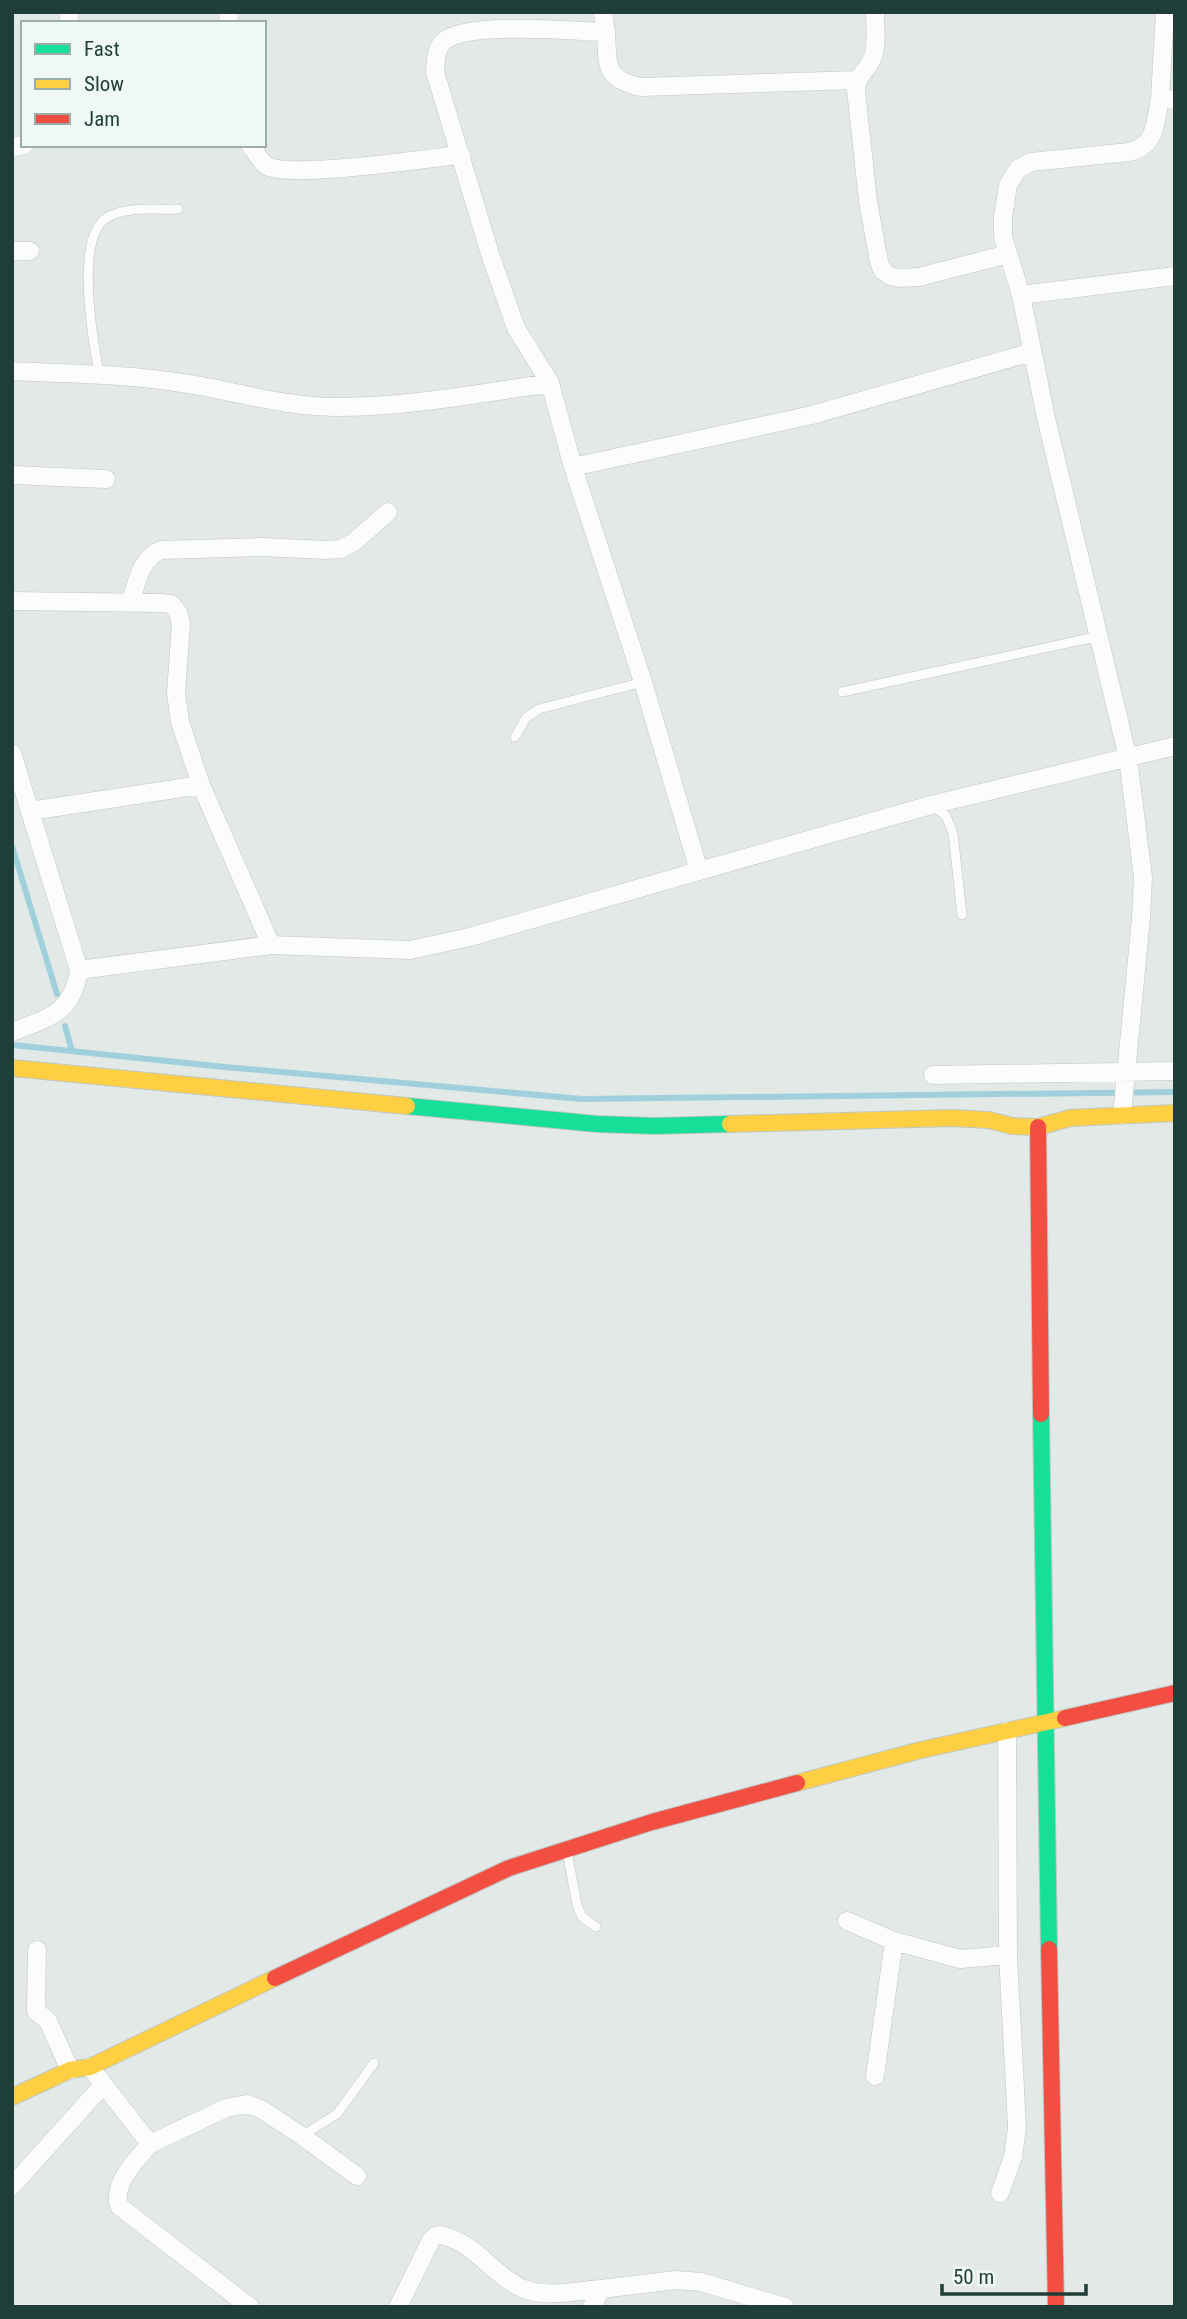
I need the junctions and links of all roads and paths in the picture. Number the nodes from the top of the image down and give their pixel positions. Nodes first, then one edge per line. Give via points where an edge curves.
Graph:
1 (603, 12) edge
2 (875, 12) edge
3 (1165, 12) edge
4 (606, 32) junction
5 (857, 80) junction
6 (1167, 99) edge
7 (252, 147) edge
8 (461, 155) junction
9 (178, 209) dead end
10 (1008, 254) junction
11 (1175, 276) edge
12 (1021, 295) junction
13 (1032, 352) junction
14 (12, 371) edge
15 (99, 373) junction
16 (550, 383) junction
17 (573, 467) junction
18 (12, 475) edge
19 (106, 479) dead end
20 (388, 512) dead end
21 (12, 601) edge
22 (130, 603) junction
23 (1100, 636) junction
24 (643, 682) junction
25 (842, 692) dead end
26 (515, 737) dead end
27 (1175, 746) edge
28 (12, 753) edge
29 (1128, 758) junction
30 (201, 785) junction
31 (932, 805) junction
32 (30, 811) junction
33 (699, 871) junction
34 (962, 915) dead end
35 (271, 945) junction
36 (79, 970) junction
37 (12, 1032) edge
38 (12, 1068) edge
39 (1175, 1071) edge
40 (1126, 1072) junction
41 (933, 1075) dead end
42 (1175, 1114) edge
43 (1122, 1115) junction
44 (1038, 1127) junction
45 (1175, 1693) edge
46 (1041, 1723) junction
47 (1009, 1730) junction
48 (567, 1849) junction
49 (847, 1921) dead end
50 (596, 1927) dead end
51 (894, 1941) junction
52 (37, 1950) dead end
53 (1008, 1955) junction
54 (374, 2063) dead end
55 (90, 2067) junction
56 (70, 2070) junction
57 (875, 2076) dead end
58 (103, 2085) junction
59 (12, 2097) edge
60 (302, 2136) junction
61 (150, 2144) junction
62 (357, 2176) dead end
63 (12, 2186) edge
64 (1000, 2193) dead end
65 (601, 2289) junction
66 (250, 2307) edge
67 (398, 2307) edge
68 (592, 2307) edge
69 (785, 2307) edge
70 (1056, 2307) edge

1 - 4 street
2 - 5 street via 875,50
3 - 6 street
4 - 5 street via 609,71 615,79 641,87
4 - 8 street via 480,30 443,42 437,50 435,72
5 - 10 street via 868,201 878,262 884,271 900,278 919,277
6 - 10 street via 1143,149 1041,161 1018,169 1009,185 1003,217
7 - 8 street via 265,165 283,170
8 - 16 street via 516,328
9 - 15 lane via 121,212 98,225 89,276
10 - 12 street
11 - 12 street
12 - 13 street
13 - 17 street via 812,415
13 - 23 street
14 - 15 street
15 - 16 street via 332,407 412,404
16 - 17 street
17 - 24 street
18 - 19 street
20 - 22 street via 354,542 326,551 261,547 161,550 145,560
21 - 22 street
22 - 30 street via 171,604 178,612 177,710
23 - 25 lane
23 - 29 street
24 - 26 lane via 539,709 526,718
24 - 33 street
27 - 29 street
28 - 32 street
29 - 31 street
29 - 40 street via 1143,877
30 - 32 street
30 - 35 street
31 - 33 street
31 - 34 lane via 946,816 953,833
32 - 36 street
33 - 35 street via 410,950
35 - 36 street
36 - 37 street via 77,985 62,1009
38 - 44 street via 597,1124 952,1118
39 - 40 street
40 - 41 street
40 - 43 street
42 - 43 street
43 - 44 street via 1070,1118
44 - 46 street
45 - 46 street
46 - 47 street
46 - 70 street
47 - 48 street via 652,1822
47 - 53 street
48 - 50 lane via 582,1917
48 - 55 street via 452,1893
49 - 51 street
51 - 53 street via 960,1959
51 - 57 street
52 - 56 street via 36,2011 48,2021
53 - 64 street via 1017,2127 1013,2157
54 - 60 lane via 337,2114
55 - 56 street
55 - 58 street
56 - 59 street
58 - 61 street
58 - 63 street
60 - 61 street via 261,2109 237,2104
60 - 62 street
61 - 66 street via 117,2188 119,2206
65 - 67 street via 547,2294 526,2290 509,2282 473,2251 440,2235 431,2240
65 - 68 street
65 - 69 street via 676,2280 701,2282

